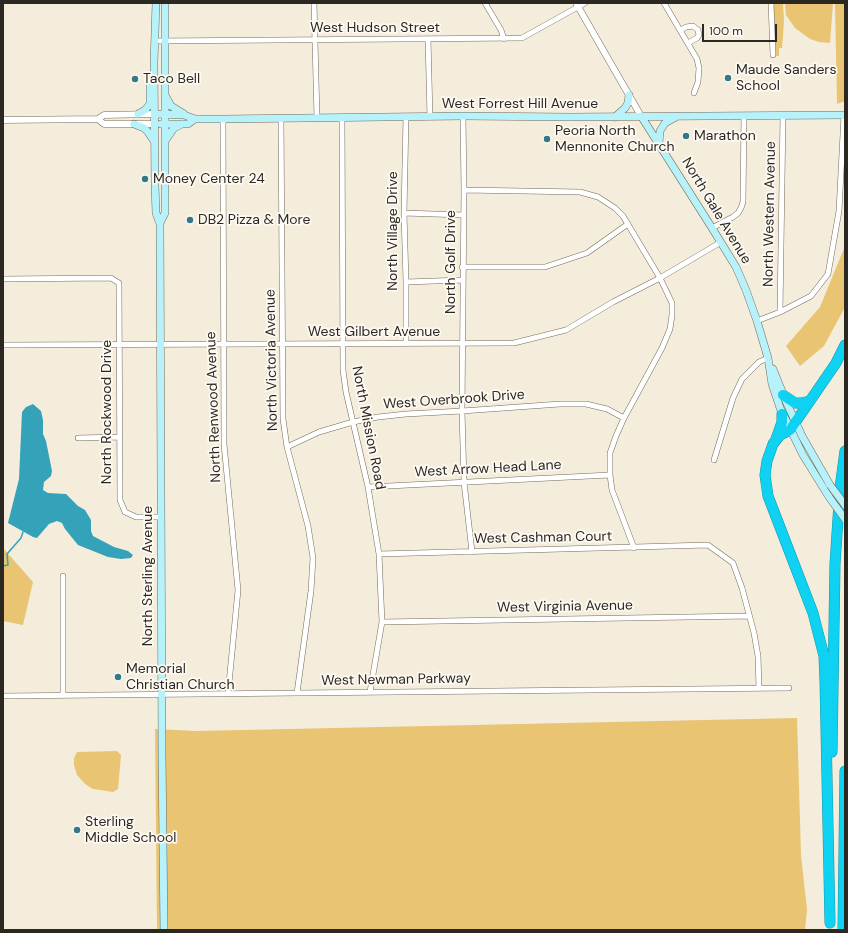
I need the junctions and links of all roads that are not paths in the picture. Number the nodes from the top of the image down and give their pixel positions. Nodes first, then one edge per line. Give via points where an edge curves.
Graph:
1 (156, 3) edge
2 (165, 3) edge
3 (314, 3) edge
4 (485, 3) edge
5 (586, 3) edge
6 (664, 3) edge
7 (771, 3) edge
8 (577, 5) edge
9 (681, 30) junction
10 (428, 39) junction
11 (504, 39) junction
12 (315, 40) junction
13 (156, 41) junction
14 (165, 42) junction
15 (688, 43) junction
16 (773, 55) dead end
17 (154, 63) junction
18 (694, 93) dead end
19 (165, 94) junction
20 (629, 95) junction
21 (138, 114) junction
22 (155, 114) junction
23 (165, 114) junction
24 (184, 114) junction
25 (783, 115) junction
26 (844, 115) edge
27 (463, 116) junction
28 (641, 116) junction
29 (677, 116) junction
30 (744, 116) junction
31 (406, 117) junction
32 (430, 117) junction
33 (615, 117) junction
34 (282, 118) junction
35 (316, 118) junction
36 (342, 118) junction
37 (98, 119) junction
38 (195, 119) junction
39 (223, 119) junction
40 (3, 120) edge
41 (134, 124) junction
42 (155, 124) junction
43 (165, 124) junction
44 (182, 124) junction
45 (165, 141) junction
46 (155, 143) junction
47 (659, 143) junction
48 (464, 190) junction
49 (404, 213) junction
50 (463, 215) junction
51 (160, 223) junction
52 (628, 224) junction
53 (712, 228) junction
54 (721, 242) junction
55 (462, 267) junction
56 (660, 278) junction
57 (3, 279) edge
58 (463, 280) junction
59 (406, 282) junction
60 (780, 312) junction
61 (757, 321) junction
62 (3, 344) edge
63 (119, 344) junction
64 (161, 344) junction
65 (224, 344) junction
66 (283, 344) junction
67 (342, 344) junction
68 (406, 344) junction
69 (463, 344) junction
70 (845, 345) edge
71 (768, 358) junction
72 (783, 395) junction
73 (810, 401) junction
74 (462, 411) junction
75 (782, 414) junction
76 (624, 418) junction
77 (353, 422) junction
78 (792, 426) junction
79 (120, 437) junction
80 (78, 438) dead end
81 (776, 439) junction
82 (287, 447) junction
83 (845, 451) edge
84 (714, 460) dead end
85 (610, 475) junction
86 (464, 482) junction
87 (368, 487) junction
88 (845, 505) edge
89 (161, 517) junction
90 (845, 519) edge
91 (634, 548) junction
92 (472, 552) junction
93 (379, 554) junction
94 (63, 576) dead end
95 (749, 616) junction
96 (382, 622) junction
97 (759, 688) junction
98 (790, 688) dead end
99 (370, 692) junction
100 (297, 693) junction
101 (228, 694) junction
102 (63, 695) junction
103 (162, 695) junction
104 (3, 696) edge
105 (845, 771) edge
106 (830, 926) edge
107 (164, 930) edge
108 (843, 930) edge

1 - 13 main road, North Sterling Avenue
2 - 14 main road, North Sterling Avenue
3 - 12 street
4 - 11 street
5 - 8 street, West Hudson Street
6 - 9 street
7 - 16 street
8 - 11 street, West Hudson Street via 522,38
8 - 20 street, North Gale Avenue
9 - 15 street
9 - 15 street via 692,26 698,30 697,38
10 - 11 street, West Hudson Street
10 - 12 street, West Hudson Street
10 - 32 street
12 - 14 street, West Hudson Street
12 - 35 street
13 - 14 street, West Hudson Street
13 - 17 main road, North Sterling Avenue
14 - 19 main road, North Sterling Avenue
15 - 18 street via 698,64 698,82
17 - 21 main road via 150,75 150,104
17 - 22 main road, North Sterling Avenue
19 - 23 main road, North Sterling Avenue
19 - 24 main road via 171,106
20 - 28 street, North Gale Avenue
20 - 33 main road via 625,108
21 - 22 street, West Forrest Hill Avenue
21 - 37 street, West Forrest Hill Avenue via 104,115
22 - 23 main road, West Forrest Hill Avenue
22 - 42 main road, North Sterling Avenue
23 - 24 main road, West Forrest Hill Avenue
23 - 43 main road, North Sterling Avenue
24 - 38 main road, West Forrest Hill Avenue
25 - 26 main road, West Forrest Hill Avenue
25 - 30 main road, West Forrest Hill Avenue
25 - 60 street, North Western Avenue
26 - 60 street via 839,211 828,274 811,296
27 - 32 main road, West Forrest Hill Avenue
27 - 33 main road, West Forrest Hill Avenue
27 - 48 street, North Golf Drive
28 - 29 main road, West Forrest Hill Avenue
28 - 33 main road, West Forrest Hill Avenue
28 - 47 main road, North Gale Avenue
29 - 30 main road, West Forrest Hill Avenue
29 - 47 main road via 660,131
30 - 53 street via 743,202 738,213
31 - 32 main road, West Forrest Hill Avenue
31 - 36 main road, West Forrest Hill Avenue
31 - 49 street, North Village Drive
34 - 35 main road, West Forrest Hill Avenue
34 - 39 main road, West Forrest Hill Avenue
34 - 66 street, North Victoria Avenue
35 - 36 main road, West Forrest Hill Avenue
36 - 67 street, North Mission Road
37 - 40 street, West Forrest Hill Avenue
37 - 41 street, West Forrest Hill Avenue via 104,124
38 - 39 main road, West Forrest Hill Avenue
38 - 44 main road, West Forrest Hill Avenue via 188,124
39 - 65 street, North Renwood Avenue
41 - 42 street, West Forrest Hill Avenue
41 - 46 main road via 144,128
42 - 43 main road, West Forrest Hill Avenue
42 - 46 main road, North Sterling Avenue
43 - 44 main road, West Forrest Hill Avenue
43 - 45 main road, North Sterling Avenue
44 - 45 main road via 174,128
45 - 51 main road, North Sterling Avenue via 165,214
46 - 51 main road, North Sterling Avenue via 156,213
47 - 53 main road, North Gale Avenue
48 - 50 street, North Golf Drive
48 - 52 street via 580,192 606,201 616,208
49 - 50 street
49 - 59 street, North Village Drive
50 - 55 street, North Golf Drive
51 - 64 main road, North Sterling Avenue
52 - 55 street via 587,253 545,267
52 - 56 street
53 - 54 main road, North Gale Avenue
54 - 56 street, West Gilbert Avenue
54 - 61 main road, North Gale Avenue via 736,268
55 - 58 street, North Golf Drive
56 - 69 street, West Gilbert Avenue via 566,330 514,343
56 - 76 street via 672,303 670,329
57 - 63 street, North Rockwood Drive via 111,278 119,283
58 - 59 street
58 - 69 street, North Golf Drive
59 - 68 street, North Village Drive
60 - 61 street
61 - 71 main road, North Gale Avenue
62 - 63 street, West Gilbert Avenue
63 - 64 street, West Gilbert Avenue
63 - 79 street, North Rockwood Drive
64 - 65 street, West Gilbert Avenue
64 - 89 main road, North Sterling Avenue
65 - 66 street, West Gilbert Avenue
65 - 101 street, North Renwood Avenue via 224,444 238,590
66 - 67 street, West Gilbert Avenue
66 - 82 street, North Victoria Avenue via 283,418
67 - 68 street, West Gilbert Avenue
67 - 77 street, North Mission Road via 343,370
68 - 69 street, West Gilbert Avenue
69 - 74 street, North Golf Drive
70 - 73 highway
71 - 72 main road, North Gale Avenue
71 - 75 main road, North Gale Avenue via 772,384
71 - 84 street via 742,379 733,398
72 - 73 highway via 795,403
72 - 78 main road, North Gale Avenue
73 - 78 highway
74 - 76 street, West Overbrook Drive via 586,404 607,409
74 - 77 street, West Overbrook Drive via 406,414
74 - 86 street, North Golf Drive
75 - 78 main road, North Gale Avenue
75 - 81 highway
76 - 85 street via 610,453
77 - 82 street, West Overbrook Drive via 319,432
77 - 87 street, North Mission Road
78 - 81 highway
78 - 88 main road, North Gale Avenue, bridge
78 - 90 main road, North Gale Avenue, bridge via 810,467
79 - 80 street
79 - 89 street, North Rockwood Drive via 120,500 125,512 136,517
81 - 106 highway via 769,452 765,475 766,489 813,613 824,660
82 - 100 street, North Victoria Avenue via 308,526 313,558
83 - 106 highway via 835,564
85 - 86 street, West Arrow Head Lane
85 - 91 street via 612,490
86 - 87 street, West Arrow Head Lane
86 - 92 street, North Golf Drive
87 - 93 street, North Mission Road
89 - 103 main road, North Sterling Avenue
91 - 92 street, West Cashman Court
91 - 95 street, West Cashman Court via 708,545 733,564
92 - 93 street, West Cashman Court
93 - 96 street, North Mission Road
94 - 102 street
95 - 96 street, West Virginia Avenue
95 - 97 street via 758,656
96 - 99 street, North Mission Road
97 - 98 street, West Newman Parkway
97 - 99 street, West Newman Parkway
99 - 100 street, West Newman Parkway
100 - 101 street, West Newman Parkway
101 - 103 street, West Newman Parkway
102 - 103 street, West Newman Parkway
102 - 104 street, West Newman Parkway
103 - 107 main road, North Sterling Avenue
105 - 108 highway

